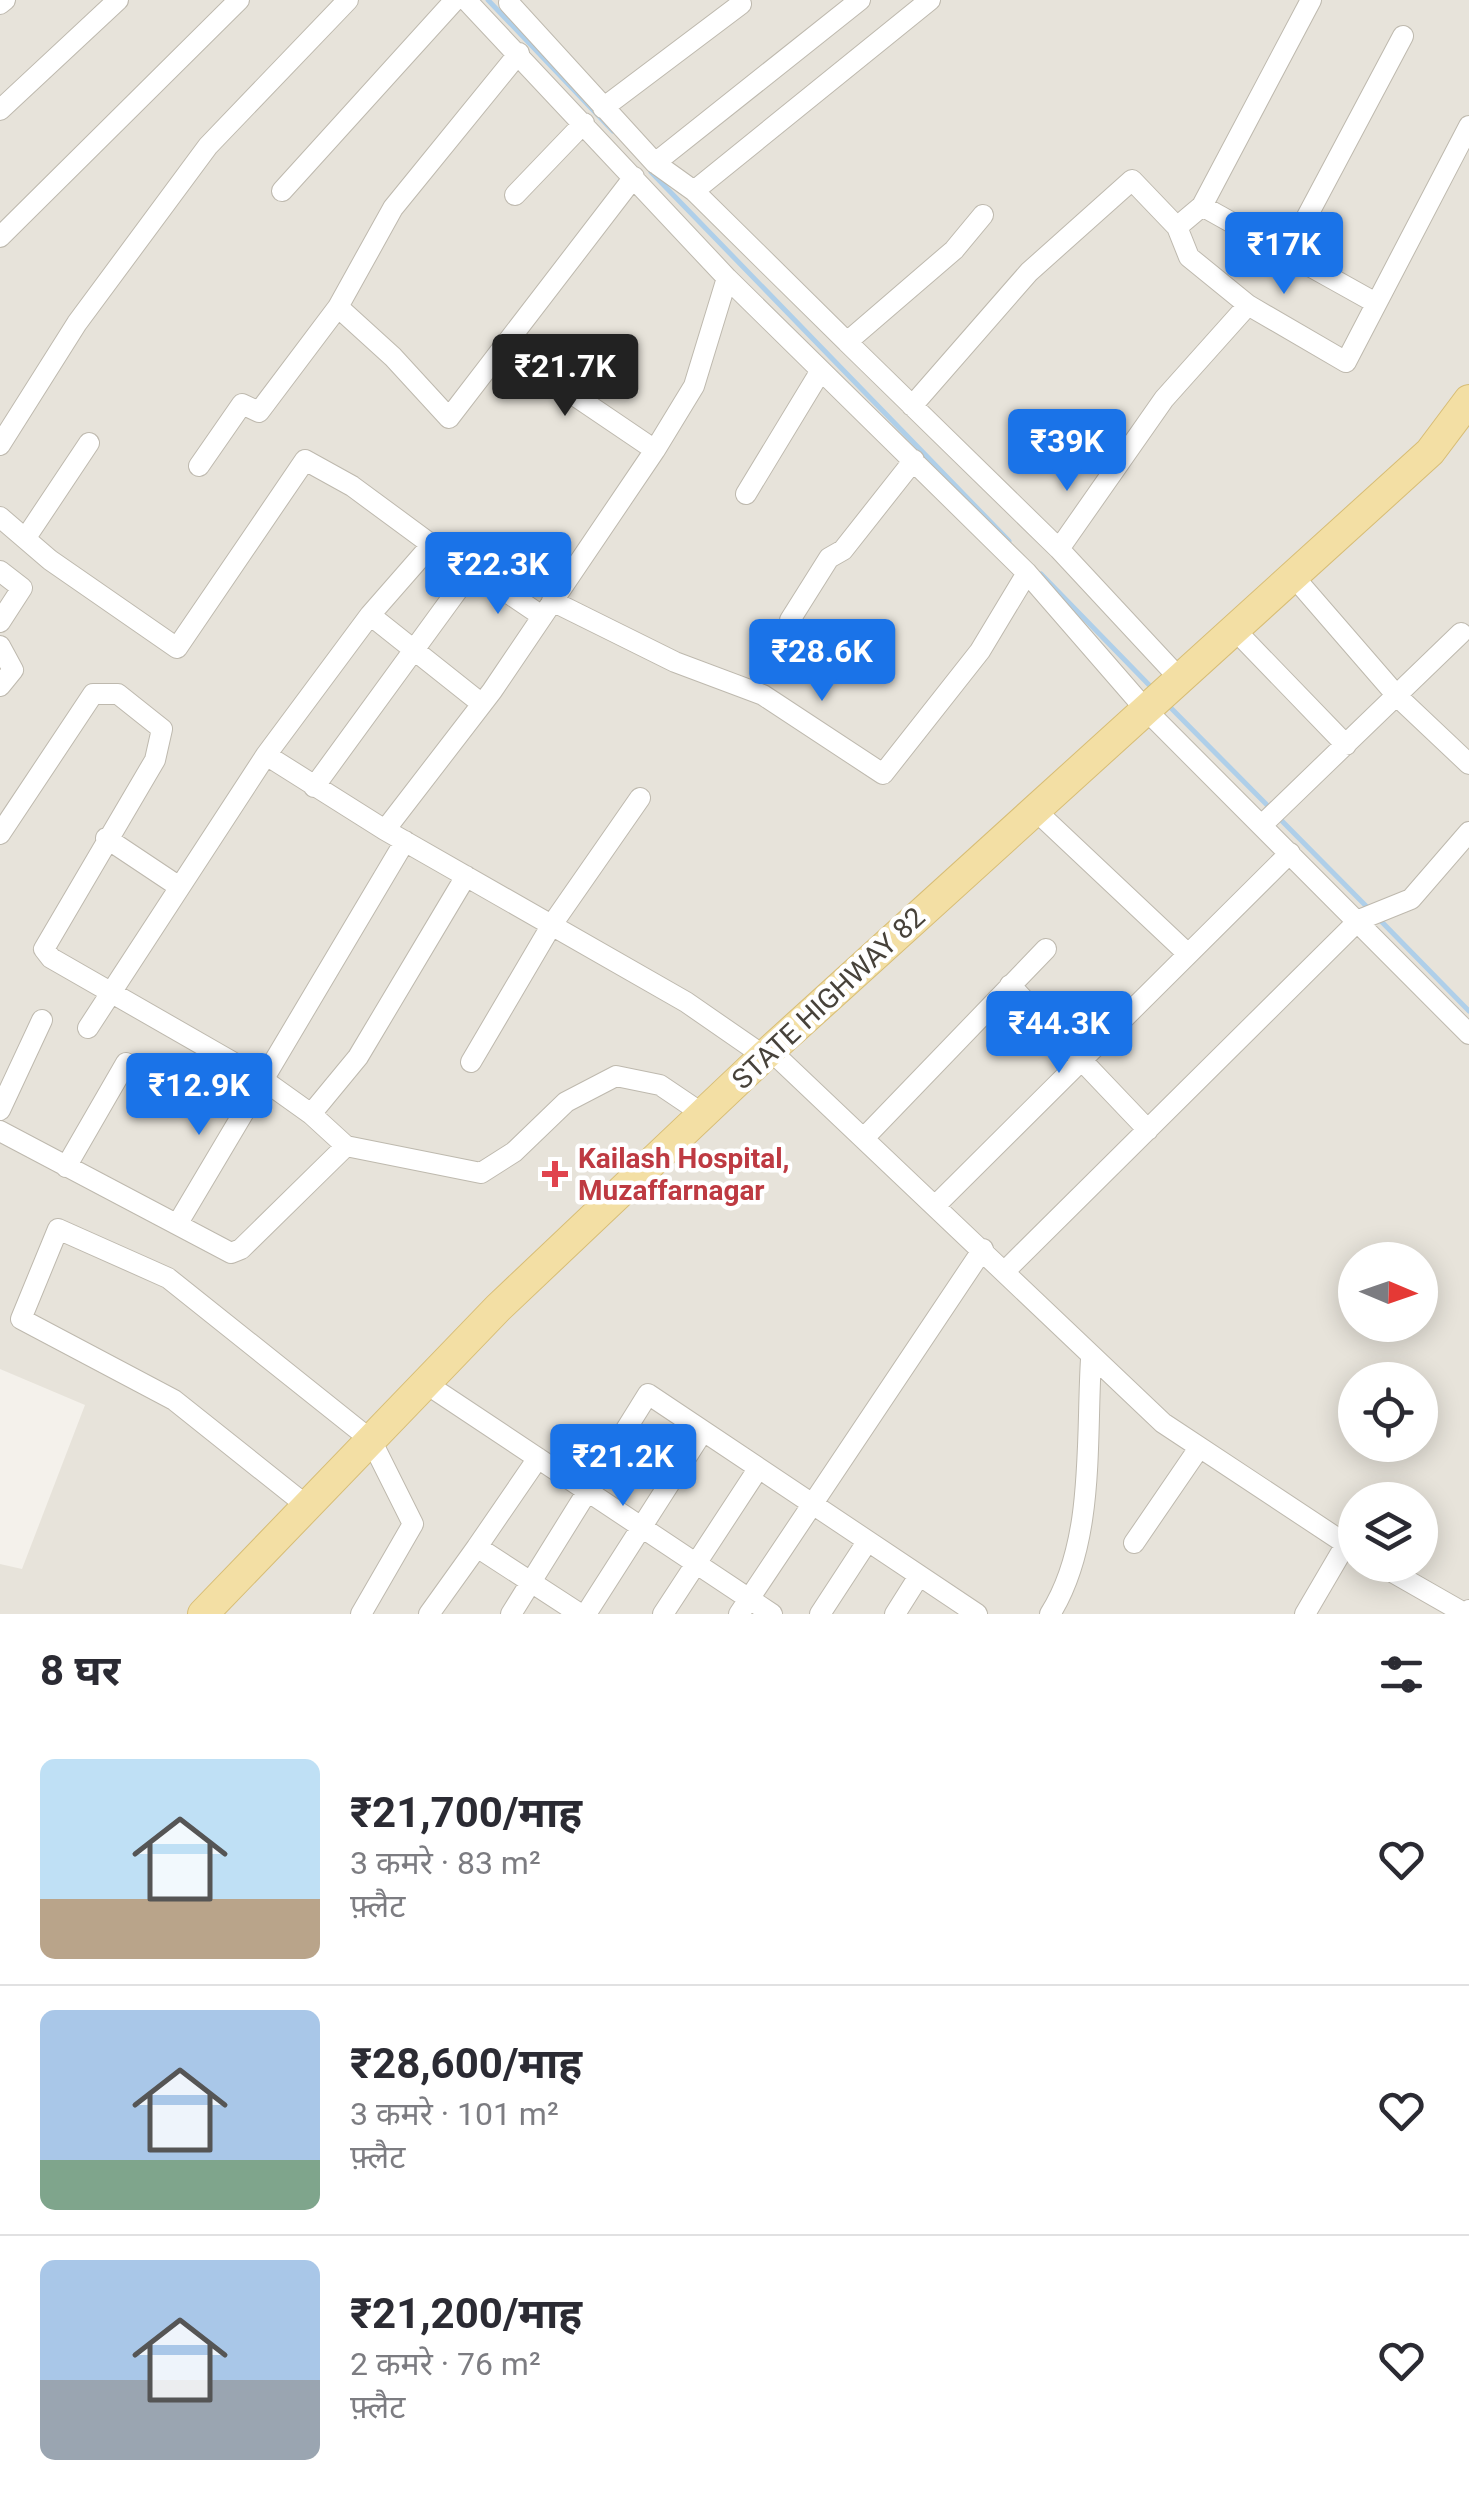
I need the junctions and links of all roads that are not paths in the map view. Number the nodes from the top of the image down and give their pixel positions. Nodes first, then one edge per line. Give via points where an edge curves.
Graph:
1 (118, 0) edge
2 (239, 0) edge
3 (348, 0) edge
4 (455, 0) edge
5 (466, 0) edge
6 (860, 0) edge
7 (930, 0) edge
8 (1311, 0) edge
9 (741, 4) dead end
10 (502, 10) edge
11 (1402, 36) dead end
12 (518, 53) junction
13 (603, 108) junction
14 (0, 110) edge
15 (584, 123) junction
16 (1469, 126) edge
17 (655, 163) junction
18 (634, 177) junction
19 (282, 191) dead end
20 (694, 191) junction
21 (515, 195) dead end
22 (1202, 206) junction
23 (983, 215) dead end
24 (1176, 227) junction
25 (0, 237) edge
26 (1286, 256) junction
27 (727, 278) junction
28 (1374, 302) junction
29 (1248, 306) junction
30 (338, 307) junction
31 (847, 342) junction
32 (503, 347) junction
33 (820, 372) junction
34 (1469, 400) edge
35 (912, 406) junction
36 (89, 443) dead end
37 (0, 445) edge
38 (655, 450) junction
39 (914, 460) junction
40 (199, 466) dead end
41 (746, 494) dead end
42 (0, 517) edge
43 (27, 536) junction
44 (434, 543) junction
45 (1059, 549) junction
46 (0, 571) edge
47 (470, 573) junction
48 (1027, 573) junction
49 (1294, 577) junction
50 (547, 608) junction
51 (370, 615) junction
52 (790, 620) dead end
53 (0, 622) edge
54 (1235, 630) junction
55 (1461, 633) dead end
56 (0, 646) edge
57 (416, 651) junction
58 (0, 686) edge
59 (1162, 696) junction
60 (1398, 697) junction
61 (482, 704) junction
62 (1346, 745) junction
63 (266, 755) junction
64 (1469, 764) edge
65 (314, 786) junction
66 (640, 798) dead end
67 (1035, 810) junction
68 (1270, 817) junction
69 (386, 830) junction
70 (1469, 832) edge
71 (0, 834) edge
72 (106, 838) junction
73 (405, 841) junction
74 (1290, 854) junction
75 (466, 876) junction
76 (178, 886) junction
77 (1369, 917) junction
78 (551, 926) junction
79 (1046, 949) dead end
80 (1188, 954) junction
81 (1010, 985) junction
82 (112, 989) junction
83 (42, 1020) dead end
84 (88, 1028) dead end
85 (1469, 1034) edge
86 (767, 1053) junction
87 (471, 1062) dead end
88 (1080, 1062) junction
89 (126, 1063) dead end
90 (262, 1079) junction
91 (0, 1110) edge
92 (311, 1114) junction
93 (703, 1114) junction
94 (1148, 1130) junction
95 (0, 1131) edge
96 (864, 1138) junction
97 (346, 1146) junction
98 (66, 1167) junction
99 (936, 1205) junction
100 (178, 1222) junction
101 (983, 1248) junction
102 (1005, 1271) junction
103 (1091, 1359) junction
104 (426, 1383) junction
105 (703, 1431) junction
106 (370, 1440) junction
107 (1200, 1448) junction
108 (538, 1458) junction
109 (758, 1469) junction
110 (586, 1490) junction
111 (812, 1504) junction
112 (307, 1506) junction
113 (642, 1527) junction
114 (1338, 1539) edge
115 (868, 1542) junction
116 (1134, 1543) dead end
117 (477, 1547) junction
118 (696, 1564) junction
119 (1338, 1565) edge
120 (919, 1576) junction
121 (1410, 1582) edge
122 (532, 1583) junction
123 (744, 1606) edge
124 (1469, 1610) edge
125 (367, 1612) edge
126 (974, 1613) edge
127 (203, 1614) edge
128 (429, 1614) edge
129 (512, 1614) edge
130 (583, 1614) edge
131 (663, 1614) edge
132 (772, 1614) edge
133 (820, 1614) edge
134 (895, 1614) edge
135 (1050, 1614) edge
136 (1305, 1614) edge

1 - 14 street
2 - 25 street
3 - 37 street via 208,146 77,323
4 - 19 street
5 - 10 street
6 - 17 street
7 - 20 street
8 - 22 street
9 - 13 street
10 - 12 street
10 - 13 street
11 - 26 street
12 - 15 street
12 - 30 street via 394,208
13 - 17 street
15 - 18 street
15 - 21 street
16 - 28 street
17 - 20 street
18 - 27 street
18 - 32 street
20 - 31 street
22 - 24 street
22 - 26 street
23 - 31 street via 954,250
24 - 29 street via 1189,256
24 - 35 street via 1132,180 1029,272
26 - 28 street
27 - 33 street
27 - 38 street via 694,386
28 - 29 street via 1346,362
29 - 45 street via 1164,399
30 - 32 street via 449,418
30 - 40 street via 259,412 242,404
31 - 35 street
32 - 38 street
33 - 39 street
33 - 41 street
34 - 49 main road, STATE HIGHWAY 82 via 1430,452
35 - 45 street
36 - 43 street
38 - 50 street
39 - 48 street
39 - 52 street via 843,550 829,558
42 - 43 street
43 - 44 street via 50,560 176,648 305,460
44 - 47 street
44 - 51 street
45 - 59 street
46 - 53 street via 22,588
47 - 50 street
47 - 57 street
48 - 50 street via 980,651 883,774 764,695
48 - 59 street
49 - 54 main road, STATE HIGHWAY 82
49 - 60 street
50 - 61 street
51 - 57 street
51 - 63 street
54 - 59 main road, STATE HIGHWAY 82
54 - 62 street
55 - 60 street
56 - 58 street via 13,670
57 - 61 street
57 - 65 street
59 - 67 main road, STATE HIGHWAY 82
59 - 68 street
60 - 62 street
60 - 64 street
61 - 69 street
62 - 68 street
63 - 65 street
63 - 76 street
65 - 69 street
66 - 78 street
67 - 80 street
67 - 86 main road, STATE HIGHWAY 82
68 - 74 street
69 - 73 street
70 - 77 street via 1412,899
71 - 72 street via 93,694 118,694 162,728 155,760
72 - 76 street
72 - 82 street via 44,949
73 - 75 street
73 - 90 street
74 - 77 street
74 - 80 street
75 - 78 street
75 - 92 street via 358,1057
76 - 82 street
77 - 85 street
77 - 94 street
78 - 86 street
78 - 87 street
79 - 81 street
80 - 88 street
81 - 88 street
81 - 96 street
82 - 84 street
82 - 90 street
83 - 91 street
86 - 93 main road, STATE HIGHWAY 82
86 - 96 street
88 - 94 street
88 - 99 street
89 - 98 street
90 - 92 street
90 - 100 street
92 - 97 street
93 - 97 street via 660,1086 616,1076 566,1102 514,1152 481,1173
93 - 104 main road, STATE HIGHWAY 82
94 - 102 street
95 - 98 street
96 - 99 street
97 - 100 street via 241,1249 231,1253
98 - 100 street
99 - 101 street
101 - 102 street
101 - 111 street
102 - 103 street
103 - 107 street
103 - 135 street via 1080,1528 1070,1578
104 - 106 main road, STATE HIGHWAY 82
104 - 108 street
105 - 109 street
105 - 110 street via 648,1394
105 - 113 street
106 - 112 main road, STATE HIGHWAY 82
106 - 112 street via 168,1278 58,1229 21,1319 174,1400
106 - 125 street via 413,1524
107 - 114 street
107 - 116 street
108 - 110 street
108 - 117 street
109 - 111 street
109 - 118 street
110 - 113 street
110 - 122 street
111 - 115 street
111 - 123 street
112 - 127 main road, STATE HIGHWAY 82
113 - 118 street
113 - 130 street
115 - 120 street
115 - 133 street
117 - 122 street
117 - 128 street
118 - 123 street
118 - 131 street
119 - 136 street
120 - 126 street
120 - 134 street
121 - 124 street
122 - 129 street
122 - 130 street
123 - 132 street

